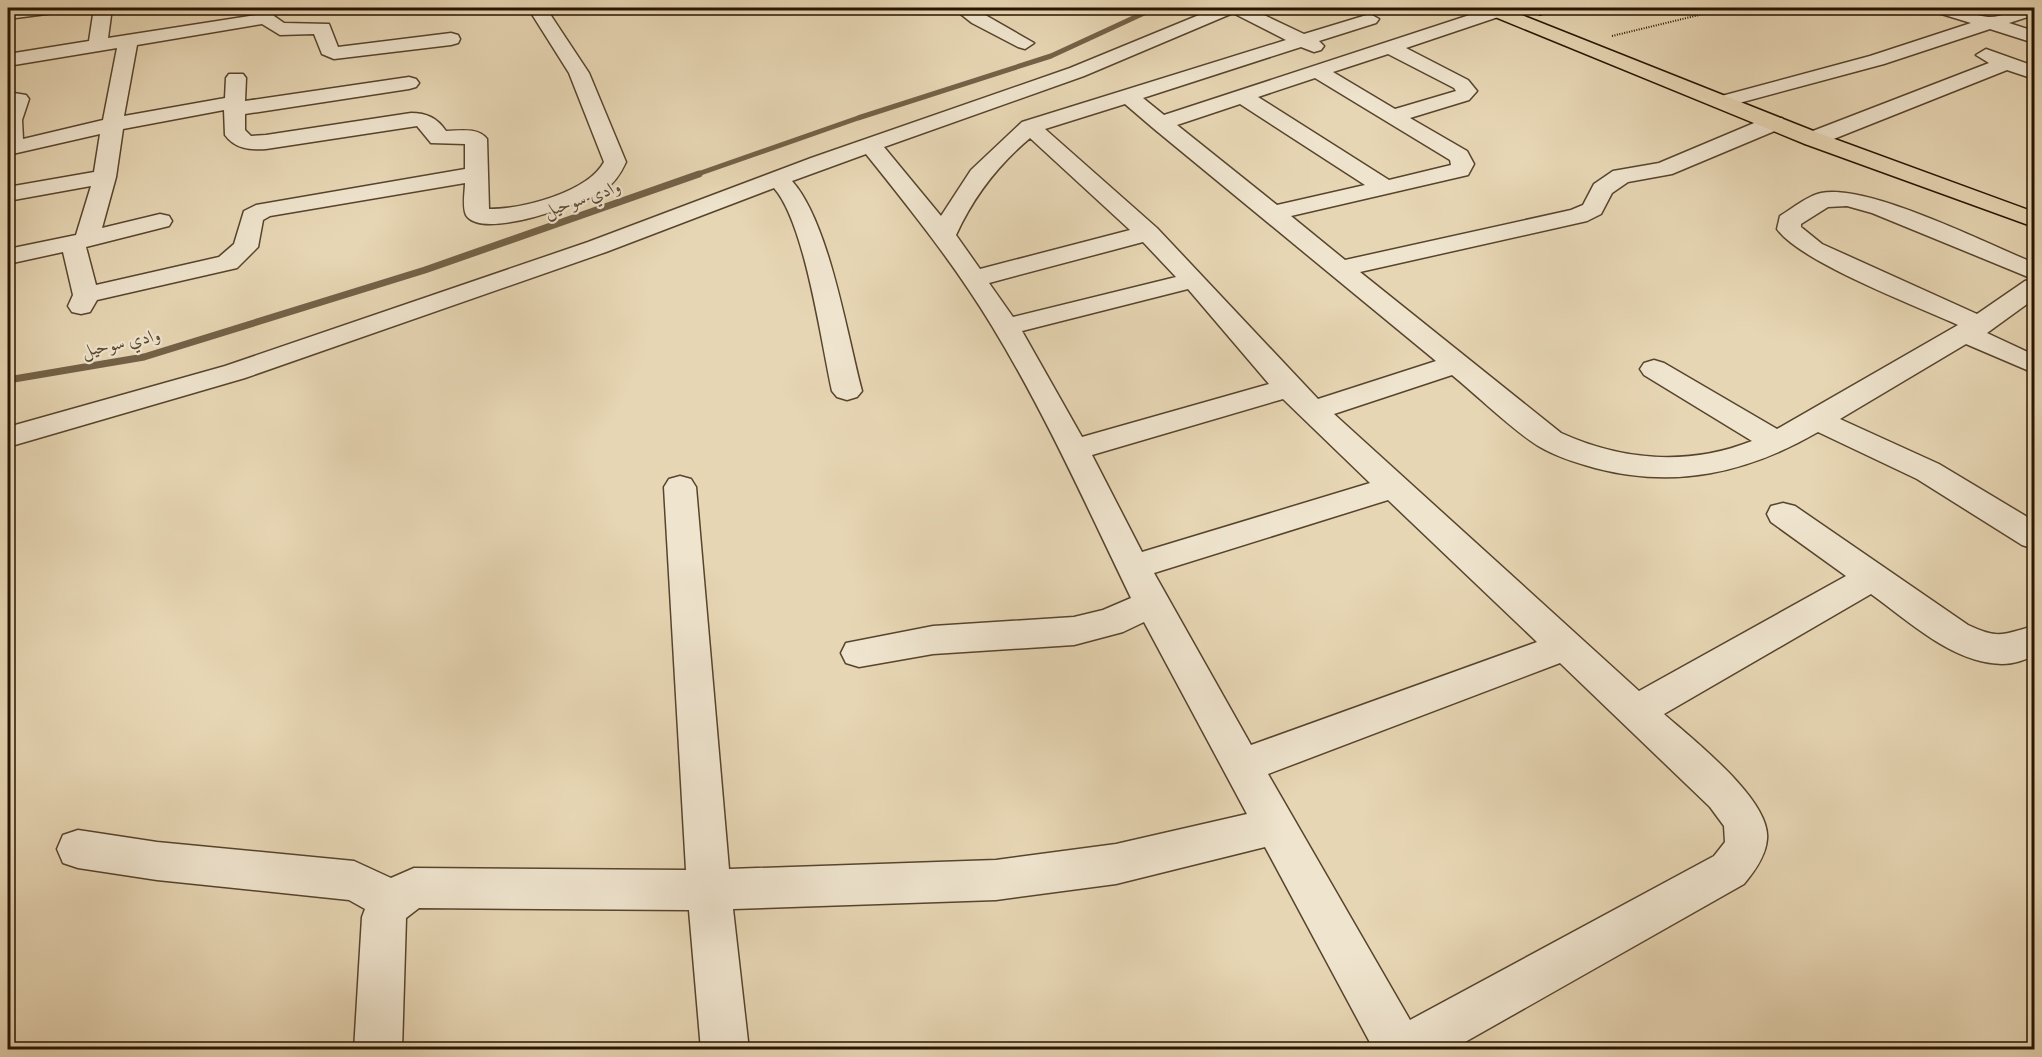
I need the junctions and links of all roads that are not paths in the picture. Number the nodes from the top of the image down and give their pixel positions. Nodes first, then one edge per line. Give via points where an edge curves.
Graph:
1 (54, 8) edge
2 (103, 8) edge
3 (537, 8) edge
4 (962, 8) edge
5 (1230, 8) edge
6 (1236, 8) edge
7 (1941, 8) edge
8 (1493, 9) edge
9 (2034, 9) edge
10 (266, 13) edge
11 (8, 14) edge
12 (1370, 19) dead end
13 (1994, 24) junction
14 (2034, 37) edge
15 (451, 39) dead end
16 (129, 40) junction
17 (1943, 40) junction
18 (1306, 41) junction
19 (1025, 43) dead end
20 (98, 46) junction
21 (1390, 47) junction
22 (8, 60) edge
23 (1877, 60) junction
24 (1345, 62) junction
25 (2006, 63) junction
26 (1317, 71) junction
27 (2034, 73) edge
28 (236, 78) dead end
29 (1053, 80) junction
30 (409, 82) dead end
31 (1949, 87) junction
32 (1127, 95) junction
33 (1242, 96) junction
34 (8, 98) edge
35 (1721, 102) junction
36 (236, 105) junction
37 (1095, 106) junction
38 (1394, 116) junction
39 (1161, 123) junction
40 (1774, 123) junction
41 (114, 124) junction
42 (1030, 128) junction
43 (1813, 139) junction
44 (871, 145) junction
45 (10, 149) edge
46 (474, 174) junction
47 (105, 177) junction
48 (778, 179) junction
49 (1385, 188) junction
50 (8, 195) edge
51 (1273, 213) junction
52 (2034, 220) edge
53 (160, 221) dead end
54 (1148, 233) junction
55 (944, 235) junction
56 (80, 241) junction
57 (8, 256) edge
58 (1341, 268) junction
59 (2034, 272) edge
60 (973, 279) junction
61 (1194, 280) junction
62 (2034, 287) edge
63 (1006, 327) junction
64 (1974, 330) junction
65 (1457, 364) junction
66 (2034, 364) edge
67 (1654, 369) dead end
68 (1288, 388) junction
69 (847, 390) dead end
70 (1313, 411) junction
71 (1814, 420) junction
72 (8, 437) edge
73 (1775, 441) junction
74 (1074, 450) junction
75 (680, 487) dead end
76 (1393, 488) junction
77 (1783, 514) dead end
78 (2034, 537) edge
79 (1133, 567) junction
80 (1872, 577) junction
81 (1152, 604) junction
82 (2034, 640) edge
83 (1563, 647) junction
84 (859, 653) dead end
85 (1634, 713) junction
86 (1242, 766) junction
87 (1275, 826) junction
88 (78, 849) dead end
89 (709, 890) junction
90 (392, 900) junction
91 (378, 1050) edge
92 (725, 1050) edge
93 (1401, 1050) edge

1 - 11 street
2 - 20 street
3 - 46 street via 579,73 615,162 605,179 580,194 494,218 480,216 475,210
4 - 19 street
5 - 29 street
6 - 18 street
7 - 13 street
8 - 21 street
8 - 35 main road
9 - 13 street
10 - 15 street via 280,30 322,28 329,50 334,52
10 - 16 street
12 - 18 street
13 - 14 street
13 - 17 street
16 - 20 street
16 - 41 street
17 - 23 street
17 - 25 street
18 - 24 street
18 - 32 street
20 - 22 street
21 - 24 street
21 - 38 street via 1461,84 1467,91 1462,96
23 - 31 street
23 - 35 street
24 - 26 street
25 - 27 street
25 - 31 street
26 - 33 street
26 - 38 street
28 - 36 street
29 - 37 street
29 - 44 street
30 - 36 street
31 - 43 street
32 - 37 street
32 - 39 street
33 - 39 street
33 - 49 street
34 - 45 street via 19,99 11,120
35 - 40 main road
36 - 41 street
36 - 46 street via 236,135 251,142 425,120 439,138 474,138
37 - 42 street
38 - 49 street via 1459,156 1463,164 1451,174
39 - 51 street
40 - 43 main road
40 - 58 street via 1664,169 1621,176 1602,189 1593,209 1579,216
41 - 45 street
41 - 47 street
42 - 54 street
42 - 55 street via 977,175 958,203
43 - 52 main road
44 - 48 street
44 - 55 street
46 - 56 street via 264,210 252,216 246,247 228,262 84,301
47 - 50 street
47 - 56 street
48 - 69 street via 795,198 811,240
48 - 72 street via 309,347
49 - 51 street
51 - 58 street
53 - 56 street
54 - 60 street
54 - 61 street
55 - 60 street
56 - 57 street
58 - 65 street
59 - 64 street via 1848,198 1823,200 1789,220 1789,229 1813,249
60 - 63 street
61 - 63 street
61 - 68 street
62 - 64 street
63 - 74 street
64 - 66 street
64 - 71 street
65 - 70 street
65 - 73 street via 1550,440 1599,460 1630,465 1700,466 1728,460
67 - 73 street
68 - 70 street
68 - 74 street
70 - 76 street
71 - 73 street
71 - 78 street via 1855,434 1927,469
74 - 79 street
75 - 89 street
76 - 79 street
76 - 83 street
77 - 80 street
79 - 81 street
80 - 82 street via 1973,644 2010,651
80 - 85 street
81 - 84 street via 1110,622 1074,631 933,640
81 - 86 street
83 - 85 street
83 - 86 street
85 - 93 street via 1724,794 1740,815 1748,835 1744,854 1730,870
86 - 87 street
87 - 89 street via 1116,864 996,880
87 - 93 street
88 - 90 street via 354,881
89 - 90 street via 427,886 402,892
89 - 92 street
90 - 91 street via 384,917

